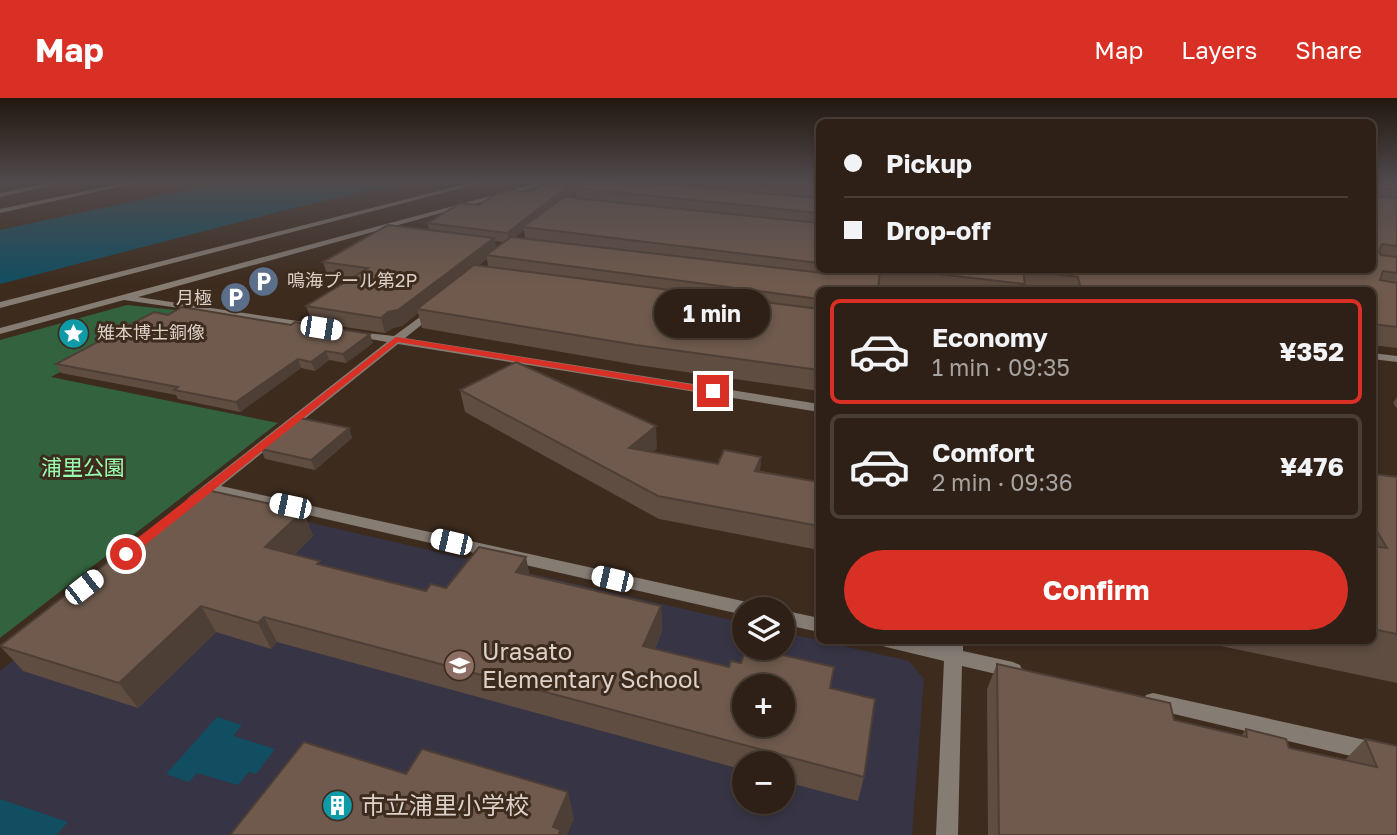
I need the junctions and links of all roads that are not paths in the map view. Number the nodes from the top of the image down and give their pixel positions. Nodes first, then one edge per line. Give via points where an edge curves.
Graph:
1 (350, 215) edge
2 (422, 215) edge
3 (367, 230) junction
4 (394, 234) edge
5 (122, 297) junction
6 (445, 301) edge
7 (0, 305) edge
8 (330, 329) edge
9 (0, 331) edge
10 (343, 331) edge
11 (396, 340) junction
12 (1376, 356) edge
13 (1397, 359) edge
14 (816, 408) edge
15 (209, 488) junction
16 (178, 513) edge
17 (732, 606) edge
18 (795, 620) edge
19 (816, 624) edge
20 (920, 644) edge
21 (954, 648) edge
22 (1030, 674) edge
23 (1139, 698) edge
24 (1397, 757) edge
25 (947, 835) edge

1 - 7 street
2 - 3 street
3 - 4 street
3 - 5 street
5 - 8 street
5 - 9 street
6 - 11 street
10 - 11 street
11 - 14 street
11 - 15 street
12 - 13 street
15 - 16 street
15 - 17 street
18 - 19 street
20 - 21 street
21 - 22 street
21 - 25 street
23 - 24 street

